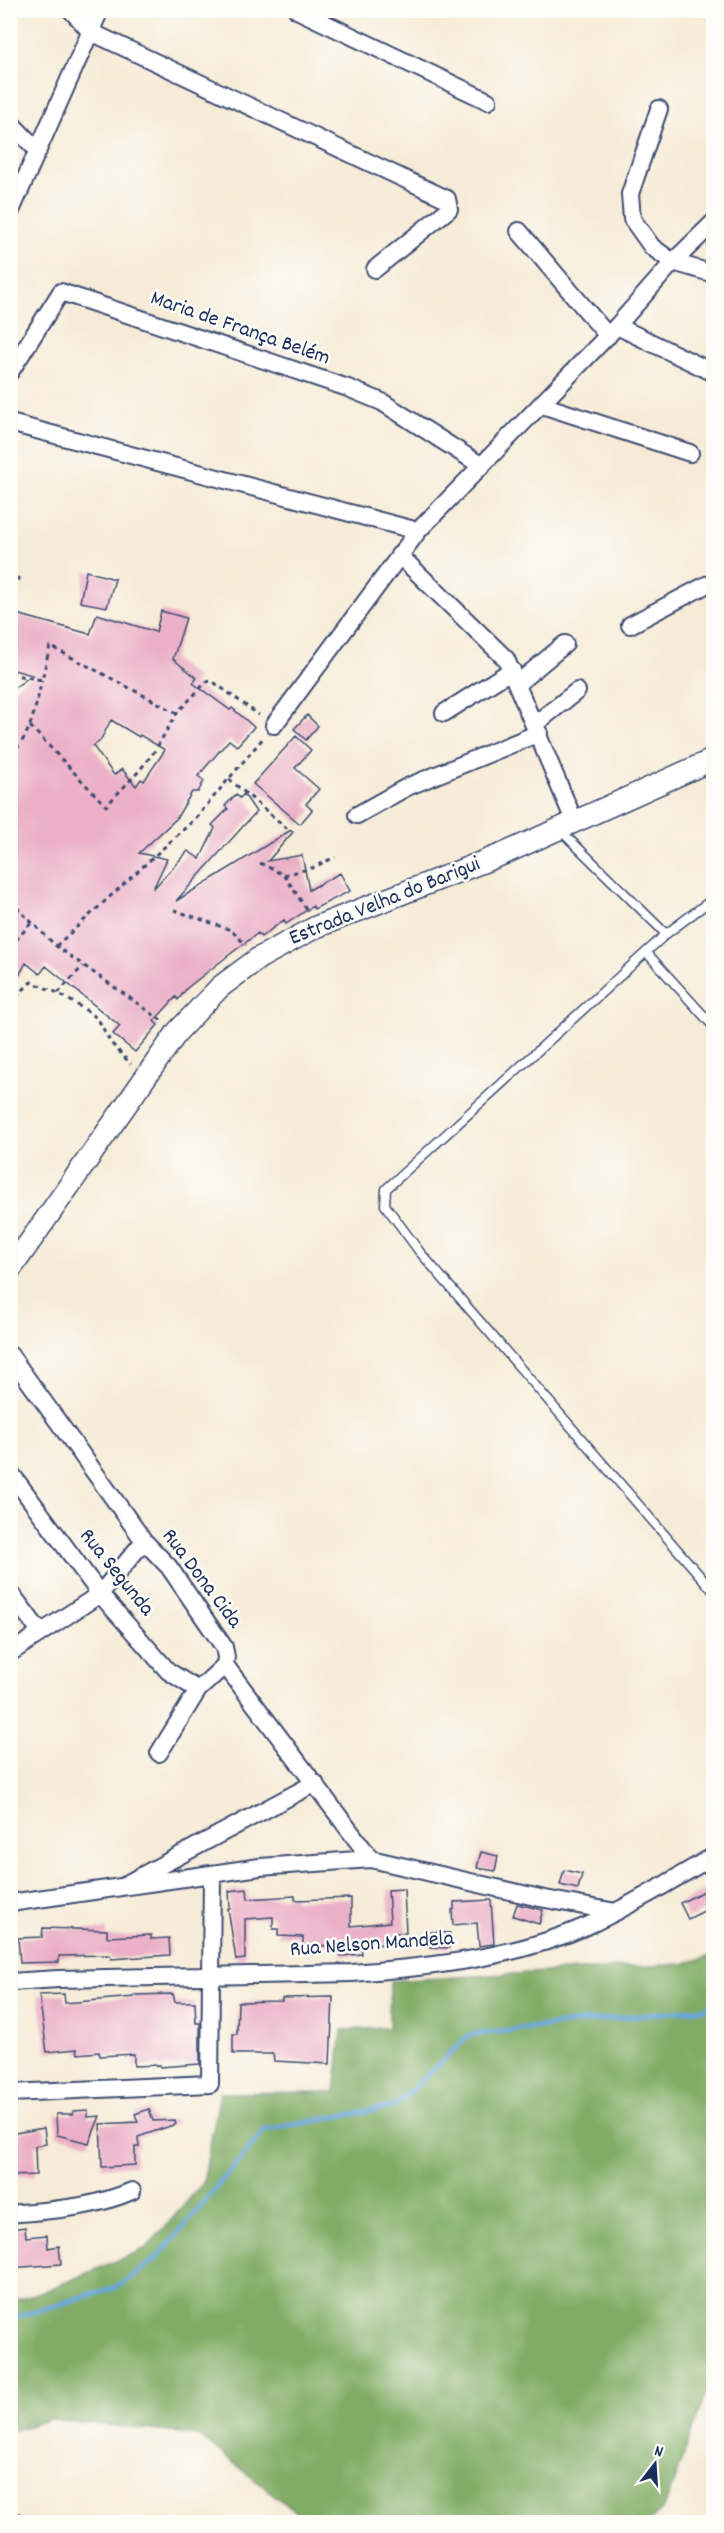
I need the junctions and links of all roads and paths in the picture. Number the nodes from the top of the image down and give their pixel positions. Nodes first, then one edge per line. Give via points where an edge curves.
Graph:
1 (71, 10) edge
2 (100, 10) edge
3 (297, 10) edge
4 (91, 32) junction
5 (488, 101) dead end
6 (659, 109) dead end
7 (10, 122) edge
8 (38, 151) junction
9 (10, 213) edge
10 (714, 222) edge
11 (519, 231) dead end
12 (673, 262) junction
13 (375, 269) dead end
14 (714, 274) edge
15 (613, 331) junction
16 (10, 372) edge
17 (714, 373) edge
18 (542, 405) junction
19 (10, 423) edge
20 (690, 453) dead end
21 (482, 466) junction
22 (418, 531) junction
23 (399, 555) junction
24 (10, 572) edge
25 (714, 584) edge
26 (10, 588) edge
27 (630, 625) dead end
28 (564, 644) dead end
29 (10, 674) edge
30 (515, 676) junction
31 (42, 680) junction
32 (577, 691) dead end
33 (177, 713) junction
34 (444, 713) dead end
35 (274, 725) junction
36 (30, 726) junction
37 (537, 729) junction
38 (10, 755) edge
39 (714, 759) edge
40 (229, 778) junction
41 (357, 815) dead end
42 (568, 826) junction
43 (289, 830) dead end
44 (335, 857) dead end
45 (260, 863) dead end
46 (284, 876) junction
47 (714, 898) edge
48 (10, 901) edge
49 (174, 910) dead end
50 (32, 922) junction
51 (316, 927) junction
52 (666, 934) junction
53 (56, 946) junction
54 (10, 947) edge
55 (646, 952) junction
56 (259, 958) junction
57 (83, 966) junction
58 (10, 991) edge
59 (58, 993) junction
60 (17, 996) junction
61 (10, 1004) edge
62 (714, 1027) edge
63 (178, 1031) junction
64 (144, 1077) junction
65 (10, 1270) edge
66 (10, 1355) edge
67 (10, 1472) edge
68 (144, 1541) junction
69 (10, 1592) edge
70 (714, 1592) edge
71 (100, 1594) junction
72 (40, 1632) junction
73 (10, 1653) edge
74 (225, 1665) junction
75 (198, 1690) junction
76 (159, 1754) dead end
77 (315, 1782) junction
78 (714, 1856) edge
79 (370, 1859) junction
80 (212, 1874) junction
81 (117, 1888) junction
82 (10, 1902) edge
83 (616, 1912) junction
84 (212, 1975) junction
85 (10, 1982) edge
86 (10, 2093) edge
87 (132, 2191) dead end
88 (10, 2214) edge
89 (10, 2514) edge
90 (28, 2523) edge

1 - 4 street
2 - 4 street
3 - 5 street
4 - 8 street
4 - 13 street via 447,199 449,209
6 - 12 street via 630,194 632,219 651,247
7 - 8 street
8 - 9 street
10 - 12 street
11 - 15 street
12 - 14 street
12 - 15 street
15 - 17 street
15 - 18 street
16 - 21 street, Maria de França Belém via 61,292 382,402
18 - 20 street
18 - 21 street
19 - 22 street
21 - 22 street
22 - 23 street
23 - 30 street via 497,649
23 - 35 street
24 - 26 path via 19,579
25 - 27 street
28 - 30 street
29 - 31 path
30 - 34 street
30 - 37 street
31 - 33 path via 50,646
31 - 36 path
32 - 37 street
33 - 35 path via 206,682 212,681
33 - 36 path via 154,752 106,806
35 - 40 path
36 - 38 path via 22,745
37 - 41 street via 407,787
37 - 42 street
39 - 42 street, Estrada Velha do Barigui
40 - 43 path
40 - 53 path via 195,819
42 - 51 street, Estrada Velha do Barigui
42 - 52 lane
44 - 46 path
45 - 46 path
46 - 51 path
47 - 52 lane
48 - 50 path
49 - 56 path via 231,930
50 - 53 path
50 - 54 path
51 - 56 street, Estrada Velha do Barigui
52 - 55 lane
53 - 57 path
55 - 62 lane
55 - 70 lane via 386,1189 385,1204 419,1251
56 - 63 street, Estrada Velha do Barigui via 220,987
57 - 59 path
57 - 63 path
58 - 60 path
59 - 60 path via 31,982
59 - 64 path via 92,1014 118,1052
60 - 61 path
63 - 64 street, Estrada Velha do Barigui
64 - 65 street, Estrada Velha do Barigui
66 - 68 street, Rua Dona Cida
67 - 71 street, Rua Segunda
68 - 71 street
68 - 74 street, Rua Dona Cida via 169,1567 218,1637
69 - 72 street
71 - 72 street
71 - 75 street, Rua Segunda via 168,1671
72 - 73 street
74 - 75 street
74 - 77 street, Rua Dona Cida
75 - 76 street
77 - 79 street, Rua Dona Cida
77 - 81 street
78 - 83 street, Rua Nelson Mandela
79 - 80 street
79 - 83 street
80 - 81 street
80 - 84 street
81 - 82 street
83 - 84 street, Rua Nelson Mandela via 565,1935 447,1963 352,1973
84 - 85 street, Rua Nelson Mandela
84 - 86 street via 210,2084
87 - 88 street via 108,2202 83,2207
89 - 90 lane

